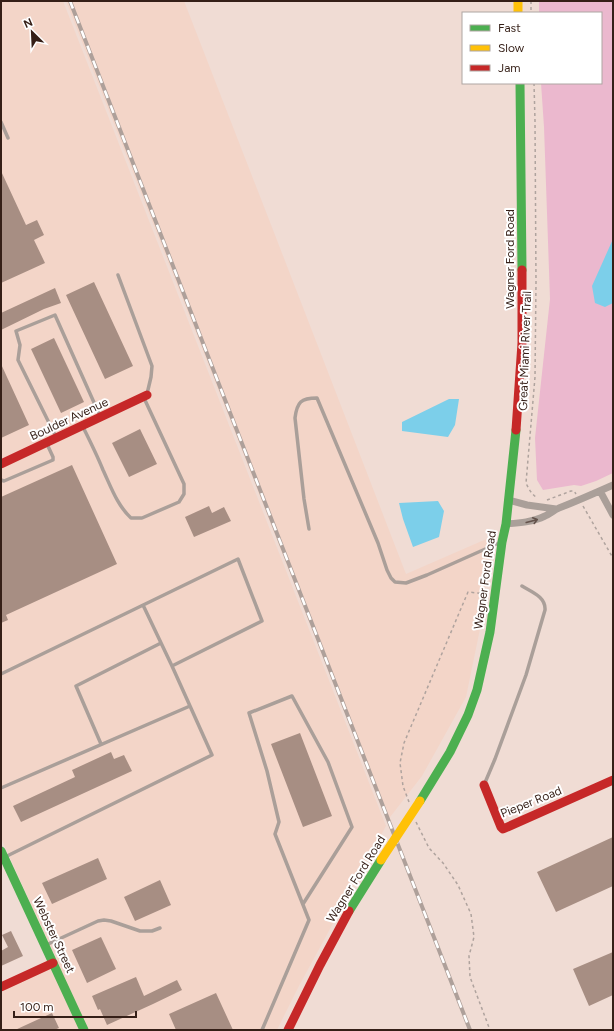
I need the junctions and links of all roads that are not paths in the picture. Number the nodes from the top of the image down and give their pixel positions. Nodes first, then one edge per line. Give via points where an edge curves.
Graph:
1 (518, 1) edge
2 (518, 12) edge
3 (520, 84) edge
4 (1, 122) edge
5 (8, 138) dead end
6 (118, 274) dead end
7 (145, 396) junction
8 (101, 417) junction
9 (82, 426) junction
10 (56, 438) junction
11 (47, 442) junction
12 (1, 464) edge
13 (1, 480) edge
14 (613, 485) edge
15 (600, 491) junction
16 (508, 500) junction
17 (556, 509) junction
18 (613, 515) edge
19 (506, 524) junction
20 (309, 529) dead end
21 (502, 542) junction
22 (522, 586) dead end
23 (142, 606) junction
24 (161, 643) junction
25 (172, 666) junction
26 (1, 674) edge
27 (190, 706) junction
28 (101, 744) junction
29 (613, 780) edge
30 (484, 784) joint
31 (1, 788) edge
32 (2, 856) edge
33 (303, 904) junction
34 (160, 928) dead end
35 (45, 945) junction
36 (53, 963) junction
37 (1, 987) edge
38 (84, 1030) edge
39 (262, 1030) edge
40 (288, 1030) edge

1 - 2 main road
3 - 16 main road, Wagner Ford Road via 522,342 516,434
4 - 5 lane
6 - 7 lane via 152,366
7 - 8 main road, Boulder Avenue
7 - 9 lane via 184,484 184,494 179,502 142,518 131,518 118,503
8 - 9 main road, Boulder Avenue
8 - 10 lane via 55,315 16,331 20,345 18,360
9 - 10 main road, Boulder Avenue
10 - 11 main road, Boulder Avenue
11 - 12 main road, Boulder Avenue
11 - 13 lane via 53,460
14 - 15 street
15 - 17 street
15 - 18 street
16 - 17 street
16 - 19 main road, Wagner Ford Road
19 -> 17 street via 535,520
19 - 21 main road, Wagner Ford Road
20 - 21 lane via 295,418 302,400 317,398 387,570 395,582 406,582 420,577
21 - 40 main road, Wagner Ford Road, bridge via 484,661 477,690 461,730 420,801 358,895
22 - 30 lane via 544,601 545,610 526,674
23 - 24 lane
23 - 25 lane via 238,559 262,621
23 - 26 lane
24 - 25 lane
24 - 28 lane via 76,686
25 - 27 lane
27 - 28 lane
27 - 32 lane via 212,755
28 - 31 lane
29 - 30 main road, Pieper Road via 504,829 501,828
32 - 35 main road, Webster Street
33 - 33 lane via 275,834 279,822 249,713 292,696 328,762 352,827
33 - 39 lane via 309,920
34 - 35 lane via 140,931 104,920
35 - 36 main road, Webster Street
36 - 37 main road
36 - 38 main road, Webster Street

